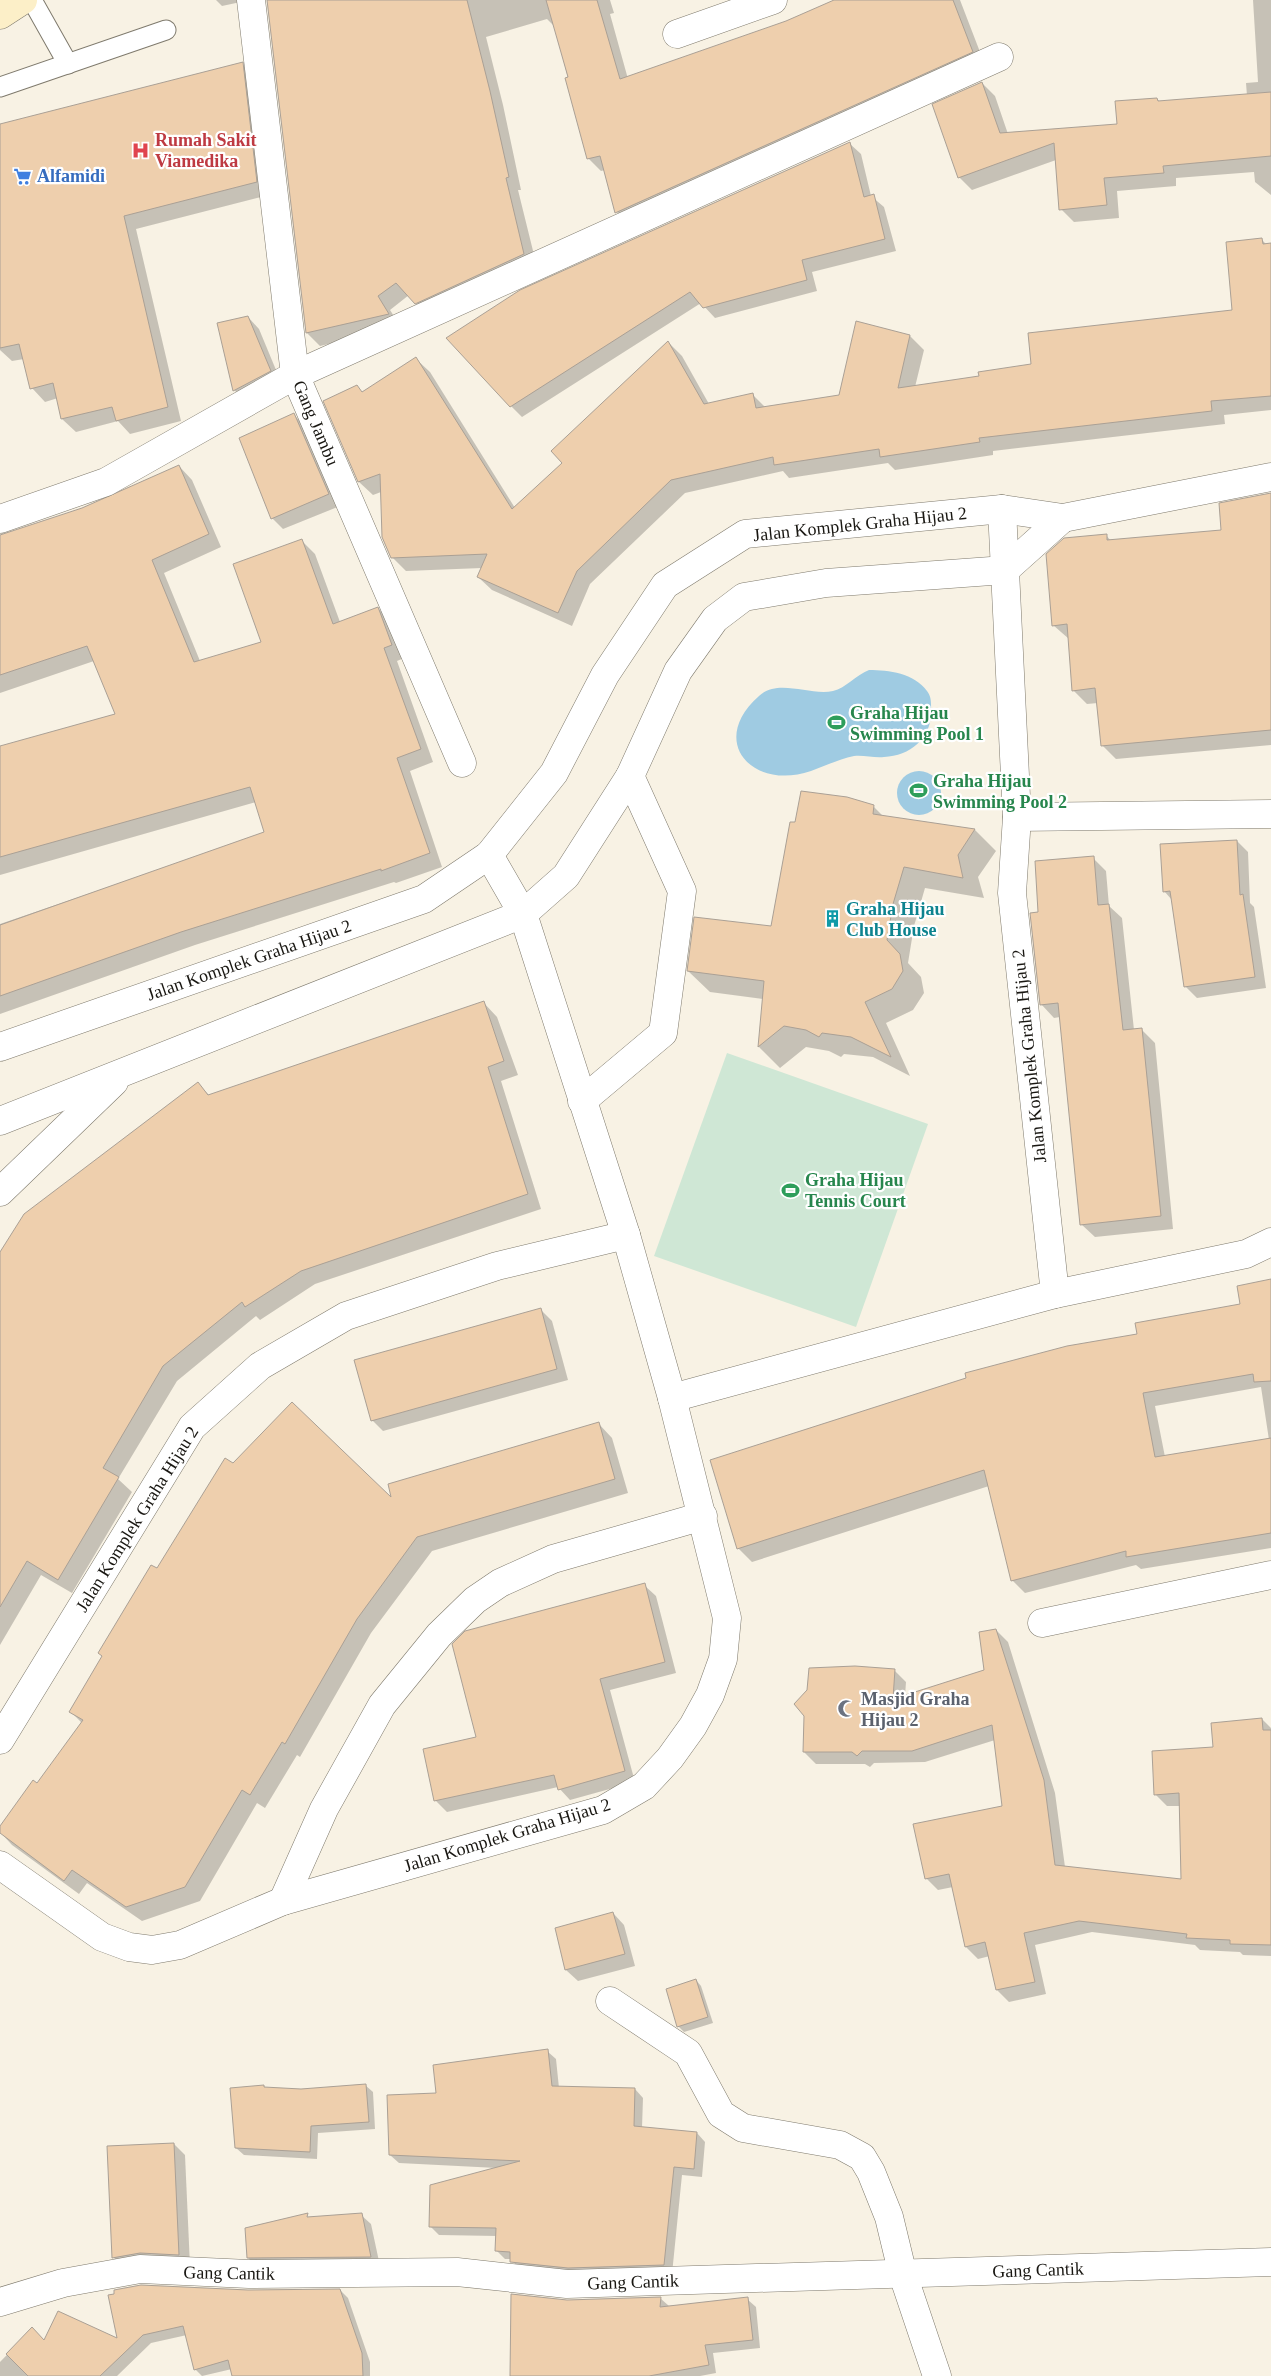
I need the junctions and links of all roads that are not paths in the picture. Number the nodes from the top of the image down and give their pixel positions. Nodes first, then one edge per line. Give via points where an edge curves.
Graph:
1 (252, 0) edge
2 (773, 0) edge
3 (14, 5) edge
4 (166, 30) dead end
5 (677, 34) dead end
6 (999, 56) dead end
7 (68, 64) junction
8 (0, 87) edge
9 (295, 375) junction
10 (1271, 477) edge
11 (1002, 509) junction
12 (1063, 518) junction
13 (0, 519) edge
14 (1005, 570) junction
15 (462, 763) dead end
16 (630, 776) junction
17 (1271, 814) edge
18 (1017, 818) junction
19 (489, 855) junction
20 (522, 914) junction
21 (0, 1046) edge
22 (123, 1073) junction
23 (582, 1101) junction
24 (0, 1121) edge
25 (0, 1192) edge
26 (626, 1235) junction
27 (1271, 1242) edge
28 (1055, 1294) junction
29 (672, 1398) junction
30 (703, 1516) junction
31 (1271, 1575) edge
32 (1042, 1623) dead end
33 (0, 1740) edge
34 (0, 1865) edge
35 (283, 1901) junction
36 (610, 2001) dead end
37 (1271, 2262) edge
38 (903, 2275) junction
39 (0, 2302) edge
40 (936, 2376) edge

1 - 9 street, Gang Jambu
2 - 5 street
3 - 7 lane
4 - 7 lane
6 - 9 street
7 - 8 lane
9 - 13 street via 106,482
9 - 15 street, Gang Jambu
10 - 12 street, Jalan Komplek Graha Hijau 2
11 - 12 street, Jalan Komplek Graha Hijau 2
11 - 14 street, Jalan Komplek Graha Hijau 2
11 - 19 street, Jalan Komplek Graha Hijau 2 via 745,534 665,585 604,675 554,773
12 - 14 street
14 - 16 street via 826,583 744,597 715,619 678,671
14 - 18 street, Jalan Komplek Graha Hijau 2
16 - 20 street via 566,876
16 - 23 street via 682,891 664,1033
17 - 18 street
18 - 28 street, Jalan Komplek Graha Hijau 2 via 1012,893
19 - 20 street, Jalan Komplek Graha Hijau 2
19 - 21 street, Jalan Komplek Graha Hijau 2 via 424,899
20 - 22 street
20 - 23 street, Jalan Komplek Graha Hijau 2
22 - 24 street
22 - 25 street
23 - 26 street, Jalan Komplek Graha Hijau 2
26 - 29 street, Jalan Komplek Graha Hijau 2
26 - 33 street, Jalan Komplek Graha Hijau 2 via 497,1266 346,1316 260,1366 192,1427
27 - 28 street via 1246,1254
28 - 29 street
29 - 30 street, Jalan Komplek Graha Hijau 2
30 - 35 street via 553,1559 500,1583 475,1600 439,1635 382,1705 324,1810
30 - 35 street, Jalan Komplek Graha Hijau 2 via 727,1618 722,1660 710,1696 693,1726 644,1786 603,1810
31 - 32 street
34 - 35 street, Jalan Komplek Graha Hijau 2 via 102,1937 128,1947 152,1950 180,1945
36 - 38 street via 688,2053 720,2114 743,2128 840,2145 862,2157 889,2217
37 - 38 street, Gang Cantik
38 - 39 street, Gang Cantik via 567,2284 457,2272 249,2274 140,2269 62,2283
38 - 40 street

